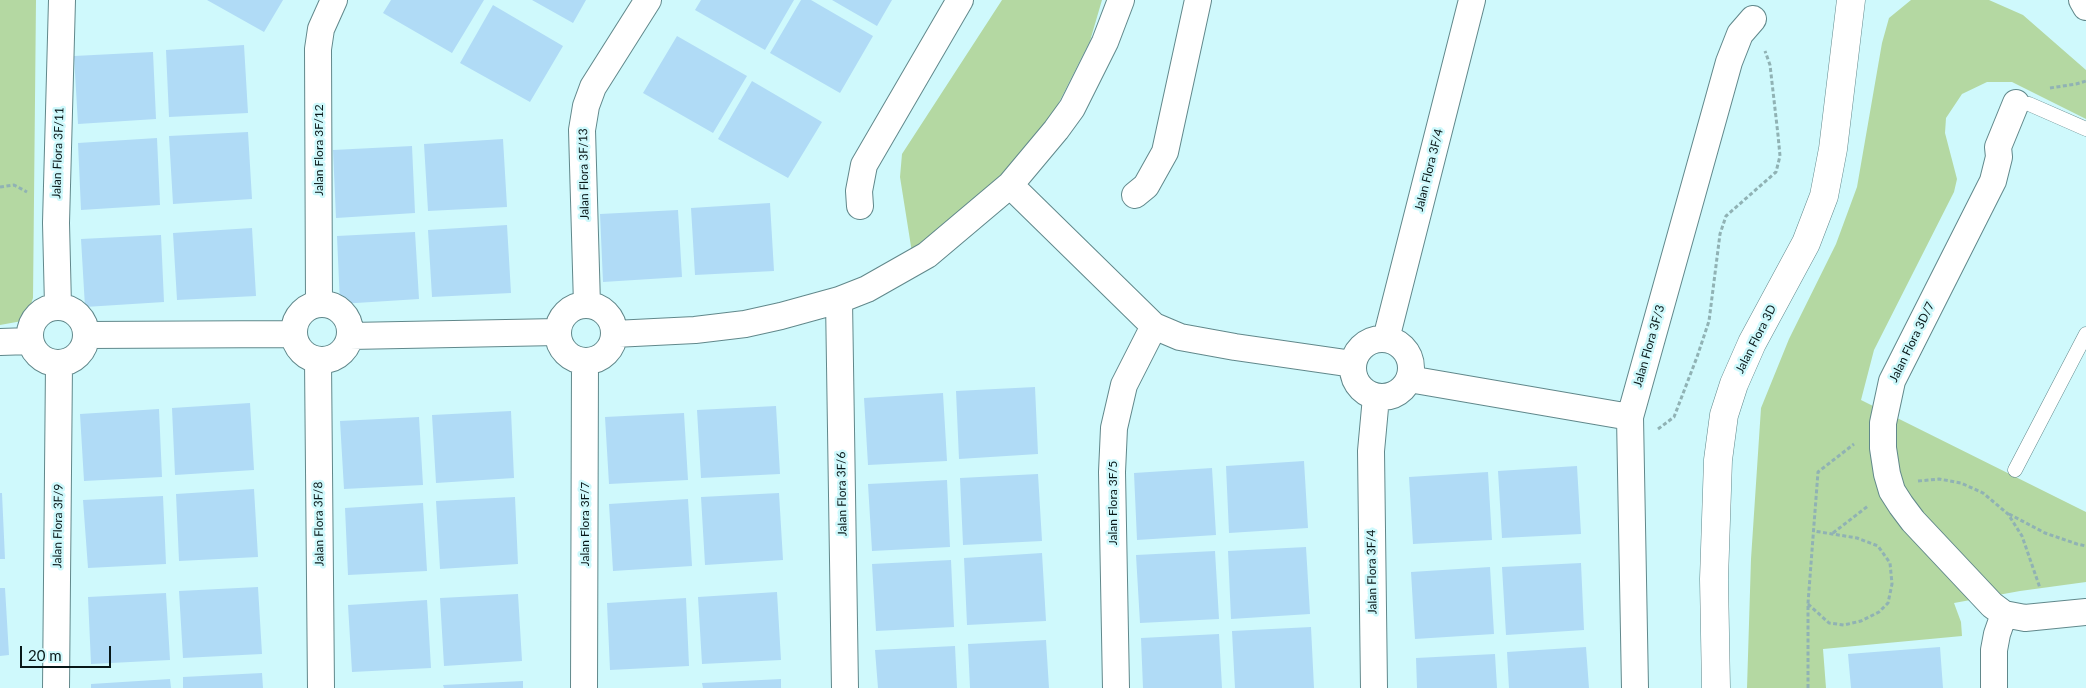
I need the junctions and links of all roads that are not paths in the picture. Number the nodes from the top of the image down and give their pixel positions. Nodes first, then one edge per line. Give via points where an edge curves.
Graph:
1 (62, 0) edge
2 (334, 0) edge
3 (648, 0) edge
4 (960, 0) edge
5 (1121, 0) edge
6 (1198, 0) edge
7 (1472, 0) edge
8 (1851, 0) edge
9 (2082, 0) edge
10 (2086, 7) edge
11 (1754, 19) road end
12 (2016, 103) joint
13 (2086, 129) edge
14 (1010, 185) junction
15 (1135, 195) dead end
16 (860, 206) dead end
17 (839, 300) junction
18 (319, 304) junction
19 (587, 305) junction
20 (58, 306) junction
21 (1154, 326) junction
22 (558, 332) junction
23 (293, 334) junction
24 (614, 334) junction
25 (2086, 334) edge
26 (87, 335) junction
27 (350, 336) junction
28 (1386, 339) junction
29 (30, 341) junction
30 (0, 342) edge
31 (318, 361) junction
32 (585, 361) junction
33 (59, 364) junction
34 (1353, 364) junction
35 (1409, 379) junction
36 (1376, 397) junction
37 (1630, 417) junction
38 (2015, 470) dead end
39 (2086, 612) edge
40 (2004, 614) junction
41 (56, 688) edge
42 (321, 688) edge
43 (584, 688) edge
44 (845, 688) edge
45 (1116, 688) edge
46 (1374, 688) edge
47 (1635, 688) edge
48 (1716, 688) edge
49 (1994, 688) edge

1 - 20 street, Jalan Flora 3F/11 via 56,223
2 - 18 street, Jalan Flora 3F/12 via 321,29 318,50
3 - 19 street, Jalan Flora 3F/13 via 593,87 586,106 582,130
4 - 16 street via 864,165 858,191
5 - 14 street via 1105,42 1072,108
6 - 15 street via 1165,152 1146,186
7 - 28 street, Jalan Flora 3F/4
8 - 48 street, Jalan Flora 3D via 1833,150 1824,196 1806,244 1752,343 1724,415 1718,460 1714,579
9 - 10 street
11 - 37 street, Jalan Flora 3F/3 via 1740,34 1729,62
12 - 13 lane via 2028,104
12 - 40 street, Jalan Flora 3D/7 via 1998,147 1994,182 1892,381 1883,423 1883,448 1892,491 1912,521
14 - 17 street via 927,255 867,289
14 - 21 street
17 - 24 street via 745,324
17 - 44 street, Jalan Flora 3F/6
18 - 23 street via 300,314
18 - 27 street via 329,304 338,309 350,326
19 - 22 street via 577,306 568,312
19 - 24 street via 598,307 607,314
20 - 26 street via 81,318
20 - 29 street via 48,308 34,321
21 - 34 street via 1180,336 1235,348
21 - 45 street, Jalan Flora 3F/5 via 1124,385 1114,428
22 - 27 street
22 - 32 street via 566,352
23 - 26 street
23 - 31 street via 301,352
24 - 32 street via 605,353
25 - 38 lane
26 - 33 street via 82,352 76,358
27 - 31 street via 339,355
28 - 34 street via 1377,339 1361,348
28 - 35 street via 1404,349 1410,364
29 - 30 street
29 - 33 street via 41,358
31 - 42 street, Jalan Flora 3F/8
32 - 43 street, Jalan Flora 3F/7
33 - 41 street, Jalan Flora 3F/9
34 - 36 street via 1355,381
35 - 36 street via 1396,394
35 - 37 street
36 - 46 street, Jalan Flora 3F/4 via 1371,460
37 - 47 street, Jalan Flora 3F/3
39 - 40 street via 2025,618
40 - 49 street via 1994,650

